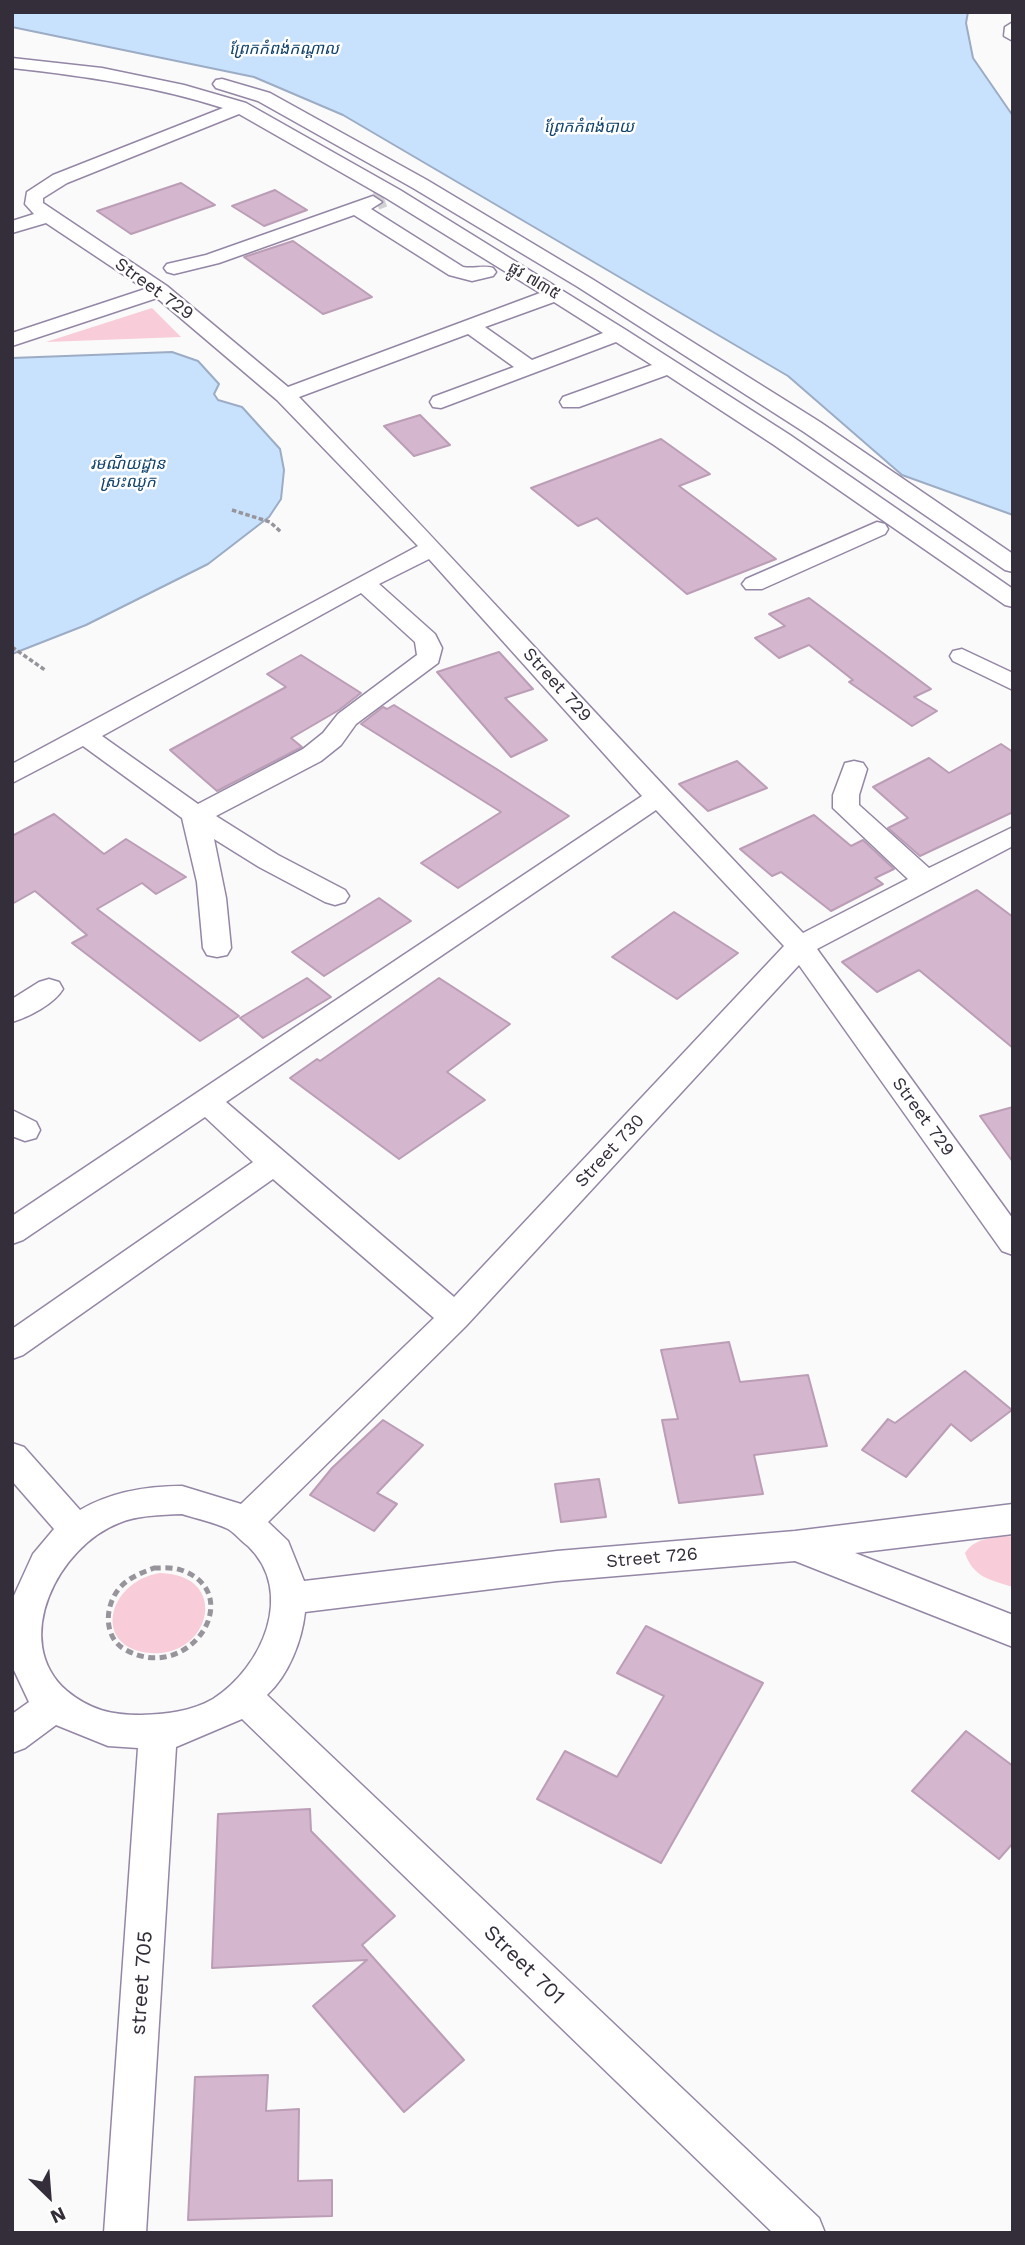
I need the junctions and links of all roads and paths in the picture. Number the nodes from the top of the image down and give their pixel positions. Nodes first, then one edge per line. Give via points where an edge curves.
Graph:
1 (1013, 27) edge
2 (1013, 36) edge
3 (12, 48) edge
4 (12, 63) edge
5 (240, 107) junction
6 (23, 192) edge
7 (384, 198) junction
8 (356, 208) junction
9 (49, 216) junction
10 (12, 228) edge
11 (496, 269) junction
12 (160, 277) junction
13 (556, 294) junction
14 (468, 325) junction
15 (619, 334) junction
16 (12, 340) edge
17 (668, 367) junction
18 (530, 368) junction
19 (285, 395) junction
20 (441, 402) dead end
21 (571, 402) dead end
22 (232, 510) dead end
23 (888, 524) junction
24 (281, 532) dead end
25 (432, 548) junction
26 (1013, 565) edge
27 (364, 583) junction
28 (754, 584) dead end
29 (1013, 600) edge
30 (12, 647) edge
31 (962, 656) dead end
32 (45, 670) dead end
33 (1013, 683) edge
34 (85, 735) junction
35 (853, 769) dead end
36 (12, 775) edge
37 (658, 797) junction
38 (195, 816) junction
39 (1009, 841) edge
40 (928, 881) junction
41 (335, 896) dead end
42 (800, 946) junction
43 (217, 948) dead end
44 (49, 989) dead end
45 (12, 1012) edge
46 (207, 1102) junction
47 (274, 1163) junction
48 (12, 1232) edge
49 (1013, 1242) edge
50 (456, 1317) junction
51 (12, 1346) edge
52 (12, 1457) edge
53 (1013, 1519) edge
54 (246, 1522) junction
55 (76, 1530) junction
56 (795, 1546) junction
57 (291, 1598) junction
58 (107, 1619) joint
59 (16, 1627) edge
60 (1013, 1631) edge
61 (244, 1697) junction
62 (55, 1704) junction
63 (158, 1732) junction
64 (12, 1736) edge
65 (125, 2233) edge
66 (804, 2233) edge

1 - 2 street
3 - 26 street via 117,61 202,78 264,97 585,283 812,427
4 - 5 street, ផ្លូវ ៧៣៥ via 102,74 184,90
5 - 6 street
5 - 7 street, ផ្លូវ ៧៣៥
6 - 9 street, Street 729
7 - 8 street
7 - 11 street, ផ្លូវ ៧៣៥
8 - 11 street via 457,271 472,275
8 - 12 street
9 - 10 street
9 - 12 street, Street 729
11 - 13 street, ផ្លូវ ៧៣៥
12 - 16 street
12 - 19 street, Street 729
13 - 14 street
13 - 15 street, ផ្លូវ ៧៣៥
14 - 18 street
14 - 19 street
15 - 17 street, ផ្លូវ ៧៣៥
15 - 18 street
17 - 21 street
17 - 23 street, ផ្លូវ ៧៣៥ via 782,440
18 - 20 street
19 - 25 street, Street 729
22 - 24 path via 270,522
23 - 28 street
23 - 29 street, ផ្លូវ ៧៣៥
25 - 27 street
25 - 37 street, Street 729
27 - 34 street
27 - 38 street via 426,639 429,658 347,719 312,755
30 - 32 path
31 - 33 street
34 - 36 street
34 - 38 street
35 - 40 street via 846,807
37 - 42 street, Street 729
37 - 46 street
38 - 41 street via 274,866
38 - 43 street via 212,877
39 - 40 street, Street 730
40 - 42 street, Street 730
42 - 49 street, Street 729
42 - 50 street, Street 730
44 - 45 street
46 - 47 street
46 - 48 street
47 - 50 street
47 - 51 street
50 - 54 street, Street 730
52 - 55 street
53 - 56 street, Street 726
54 - 55 street via 201,1503 166,1500 119,1508
54 - 57 street via 275,1550
55 - 59 street via 51,1552 34,1577
56 - 57 street, Street 726 via 557,1566
56 - 60 street
57 - 61 street via 289,1626 276,1659
58 - 58 path via 113,1639 127,1652 142,1658 168,1657 190,1648 205,1631 211,1618 211,1598 189,1573 154,1568 136,1574 117,1589
59 - 62 street via 30,1672
61 - 63 street via 204,1721
61 - 66 street, Street 701
62 - 63 street via 96,1727
62 - 64 street
63 - 65 street, street 705

